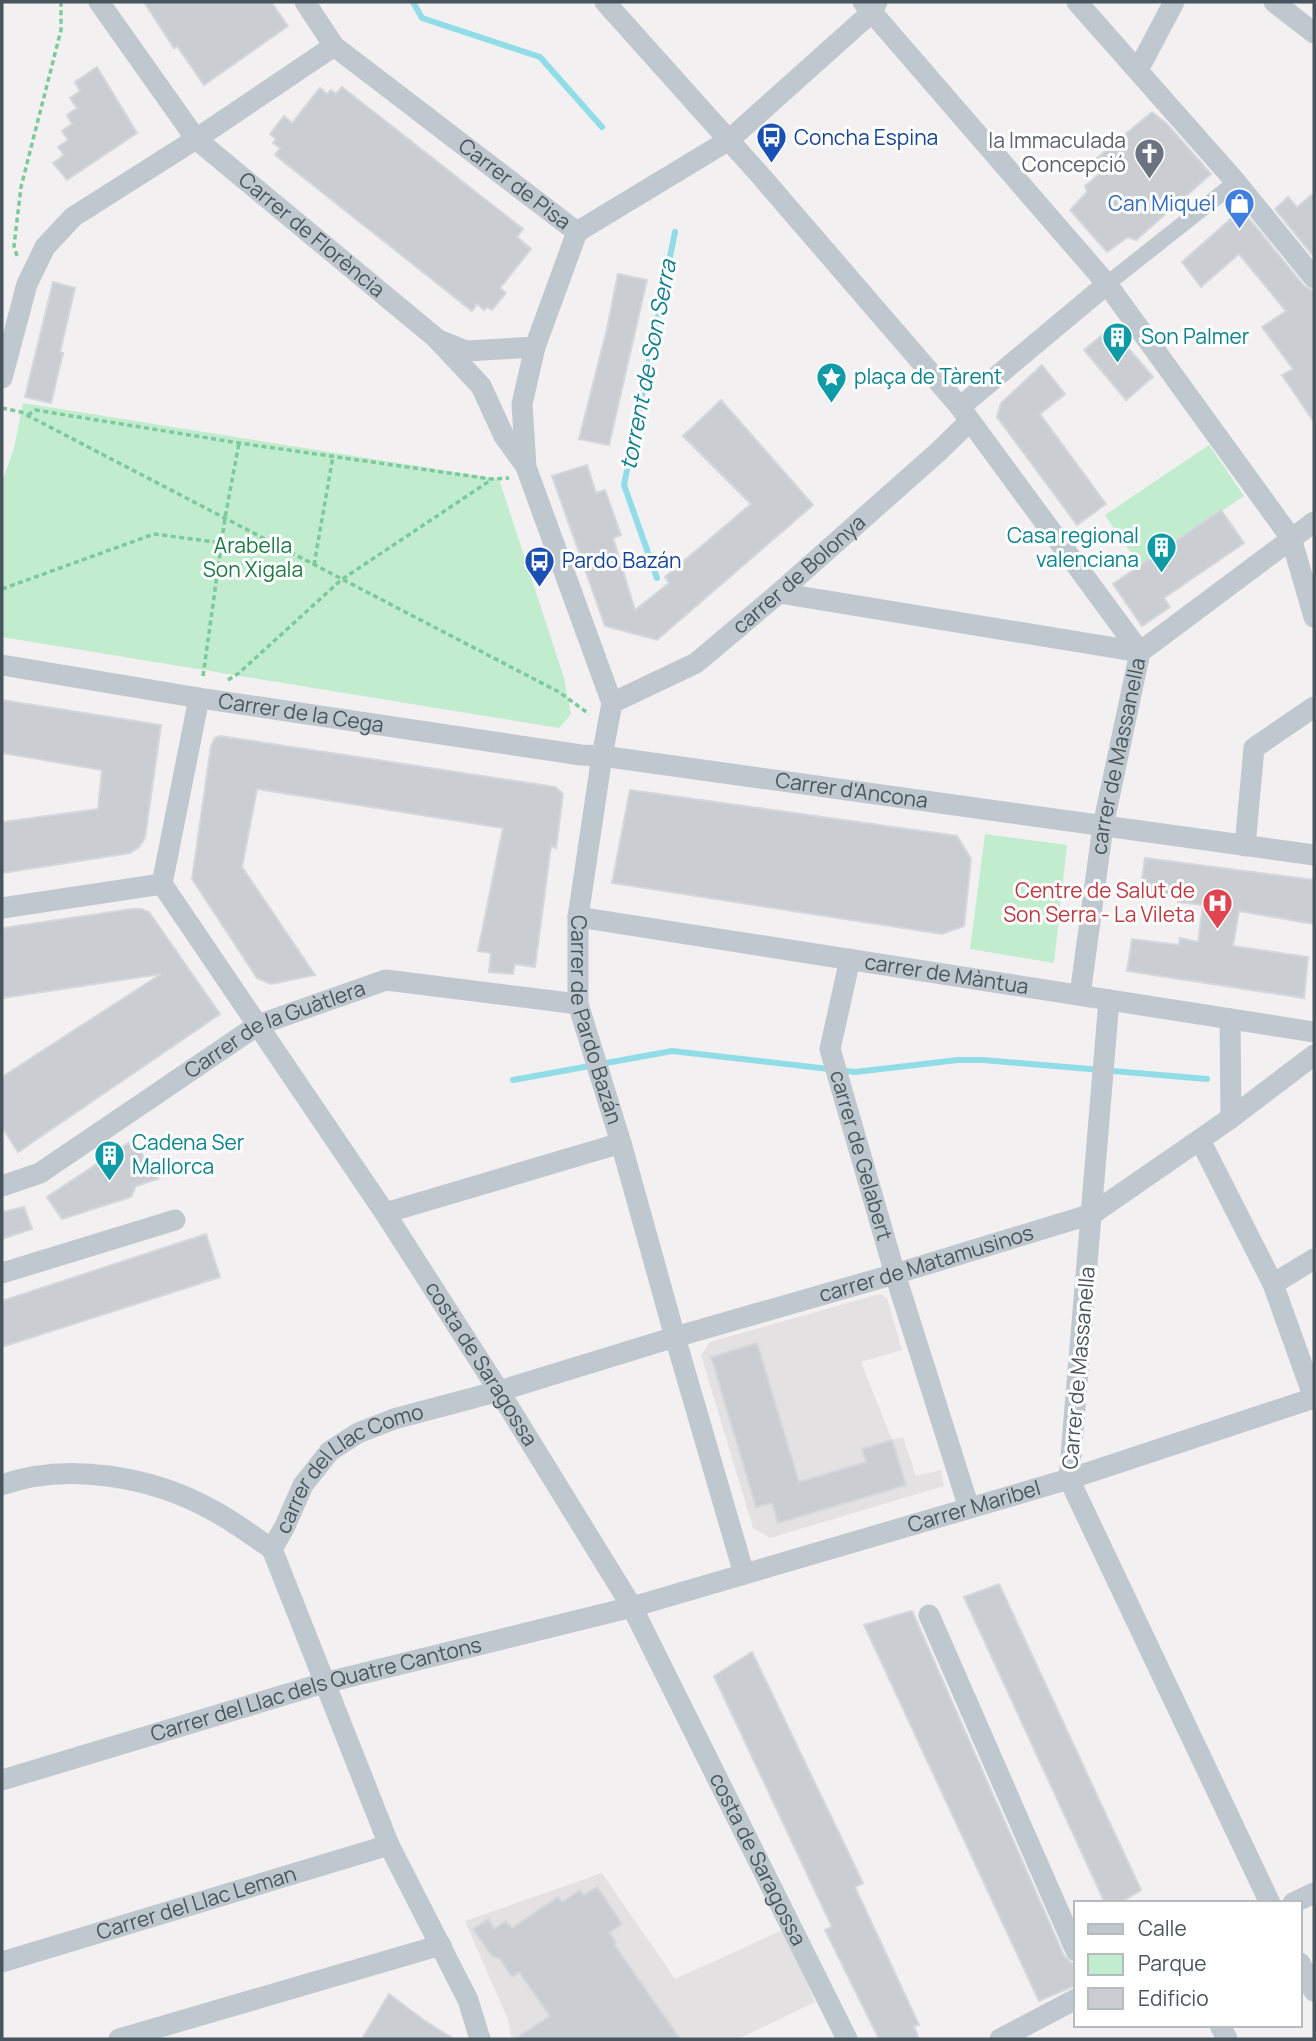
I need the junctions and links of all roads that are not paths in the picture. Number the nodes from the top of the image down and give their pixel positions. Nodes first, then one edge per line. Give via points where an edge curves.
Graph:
1 (99, 2) edge
2 (305, 2) edge
3 (605, 2) edge
4 (1077, 2) edge
5 (1174, 2) edge
6 (1274, 2) edge
7 (871, 5) edge
8 (1314, 33) edge
9 (334, 46) junction
10 (1138, 70) junction
11 (196, 139) junction
12 (729, 140) junction
13 (1236, 182) junction
14 (577, 232) junction
15 (1314, 278) edge
16 (1107, 284) junction
17 (436, 338) junction
18 (535, 347) junction
19 (2, 378) edge
20 (965, 414) junction
21 (527, 471) junction
22 (1314, 522) edge
23 (1291, 538) junction
24 (779, 593) junction
25 (1314, 617) edge
26 (1140, 652) junction
27 (2, 666) edge
28 (199, 698) junction
29 (612, 703) junction
30 (1314, 707) edge
31 (602, 756) junction
32 (1103, 826) junction
33 (1245, 846) junction
34 (1314, 855) edge
35 (162, 884) junction
36 (2, 908) edge
37 (578, 917) junction
38 (850, 959) junction
39 (1080, 995) junction
40 (1109, 1000) junction
41 (578, 1004) junction
42 (1230, 1019) junction
43 (258, 1025) junction
44 (1314, 1032) edge
45 (1314, 1055) edge
46 (1231, 1118) junction
47 (1200, 1140) junction
48 (621, 1143) junction
49 (2, 1186) edge
50 (385, 1213) junction
51 (1092, 1214) junction
52 (175, 1220) dead end
53 (1314, 1259) edge
54 (2, 1273) edge
55 (895, 1274) junction
56 (1273, 1284) junction
57 (674, 1336) junction
58 (499, 1391) junction
59 (1314, 1398) edge
60 (1069, 1479) junction
61 (2, 1485) edge
62 (969, 1508) junction
63 (272, 1549) junction
64 (744, 1574) junction
65 (632, 1606) junction
66 (929, 1615) dead end
67 (324, 1683) junction
68 (2, 1780) edge
69 (389, 1845) junction
70 (1314, 1893) edge
71 (1269, 1901) edge
72 (1297, 1901) edge
73 (441, 1944) junction
74 (1074, 1946) edge
75 (2, 1962) edge
76 (1302, 1967) edge
77 (1314, 1991) edge
78 (1074, 2000) edge
79 (119, 2039) edge
80 (480, 2039) edge
81 (847, 2039) edge
82 (1000, 2039) edge

1 - 11 street, Carrer de Florència
2 - 9 street, Carrer de Pisa
3 - 12 street
4 - 10 street
5 - 10 street
6 - 8 street
7 - 12 street
7 - 16 street
9 - 11 street
9 - 14 street, Carrer de Pisa
10 - 13 street
11 - 17 street, Carrer de Florència
11 - 19 street via 73,217 45,247 27,284
12 - 14 street
12 - 20 street
13 - 15 street
13 - 16 street
14 - 18 street, Carrer de Pisa
16 - 20 street, carrer de Bolonya
16 - 23 street
17 - 18 street via 466,351
17 - 21 street, Carrer de Florència via 481,386 504,436
18 - 21 street, Carrer de Pisa via 522,404
20 - 24 street, carrer de Bolonya via 937,452
20 - 26 street
21 - 29 street
22 - 23 street, carrer de Massanella
23 - 25 street
23 - 26 street, carrer de Massanella
24 - 26 street
24 - 29 street, carrer de Bolonya via 696,663
26 - 32 street, carrer de Massanella
27 - 28 street, Carrer de la Cega
28 - 31 street, Carrer de la Cega
28 - 35 street
29 - 31 street, Carrer de Pardo Bazán
30 - 33 street via 1254,748
31 - 32 street, Carrer d'Ancona
31 - 37 street, Carrer de Pardo Bazán
32 - 33 street, Carrer d'Ancona
32 - 39 street, carrer de Massanella
33 - 34 street, Carrer d'Ancona
35 - 36 street
35 - 43 street, costa de Saragossa
37 - 38 street, carrer de Màntua
37 - 41 street, Carrer de Pardo Bazán
38 - 39 street, carrer de Màntua
38 - 55 street, carrer de Gelabert via 830,1049
39 - 40 street, carrer de Màntua
40 - 42 street, carrer de Màntua
40 - 51 street, Carrer de Massanella
41 - 43 street, Carrer de la Guàtlera via 386,980
41 - 48 street, Carrer de Pardo Bazán
42 - 44 street, carrer de Màntua
42 - 46 street
43 - 49 street, Carrer de la Guàtlera via 40,1174
43 - 50 street, costa de Saragossa
45 - 46 street, carrer de Matamusinos
46 - 47 street, carrer de Matamusinos
47 - 51 street, carrer de Matamusinos
47 - 56 street
48 - 50 street
48 - 57 street, Carrer de Pardo Bazán
50 - 58 street, costa de Saragossa
51 - 55 street, carrer de Matamusinos
51 - 60 street, Carrer de Massanella
52 - 54 street
53 - 56 street
55 - 57 street, carrer de Matamusinos
55 - 62 street, carrer de Gelabert
56 - 59 street
57 - 58 street, carrer de Matamusinos
57 - 64 street, Carrer de Pardo Bazán
58 - 63 street, carrer del Llac Como via 394,1419 358,1433 330,1451 303,1485
58 - 65 street, costa de Saragossa
59 - 60 street, Carrer Maribel
60 - 62 street, Carrer Maribel
60 - 71 street, Carrer de Massanella
61 - 63 street via 48,1475 98,1475 151,1484 213,1510
62 - 64 street, Carrer Maribel
63 - 67 street, carrer del Llac Como
64 - 65 street, Carrer Maribel
65 - 67 street, Carrer del Llac dels Quatre Cantons
65 - 81 street, costa de Saragossa
66 - 74 street
67 - 68 street, Carrer del Llac dels Quatre Cantons
67 - 69 street, carrer del Llac Como
69 - 73 street, carrer del Llac Como
69 - 75 street, Carrer del Llac Leman
70 - 72 street
73 - 79 street
73 - 80 street, carrer del Llac Como via 468,2000
76 - 77 street
78 - 82 street

